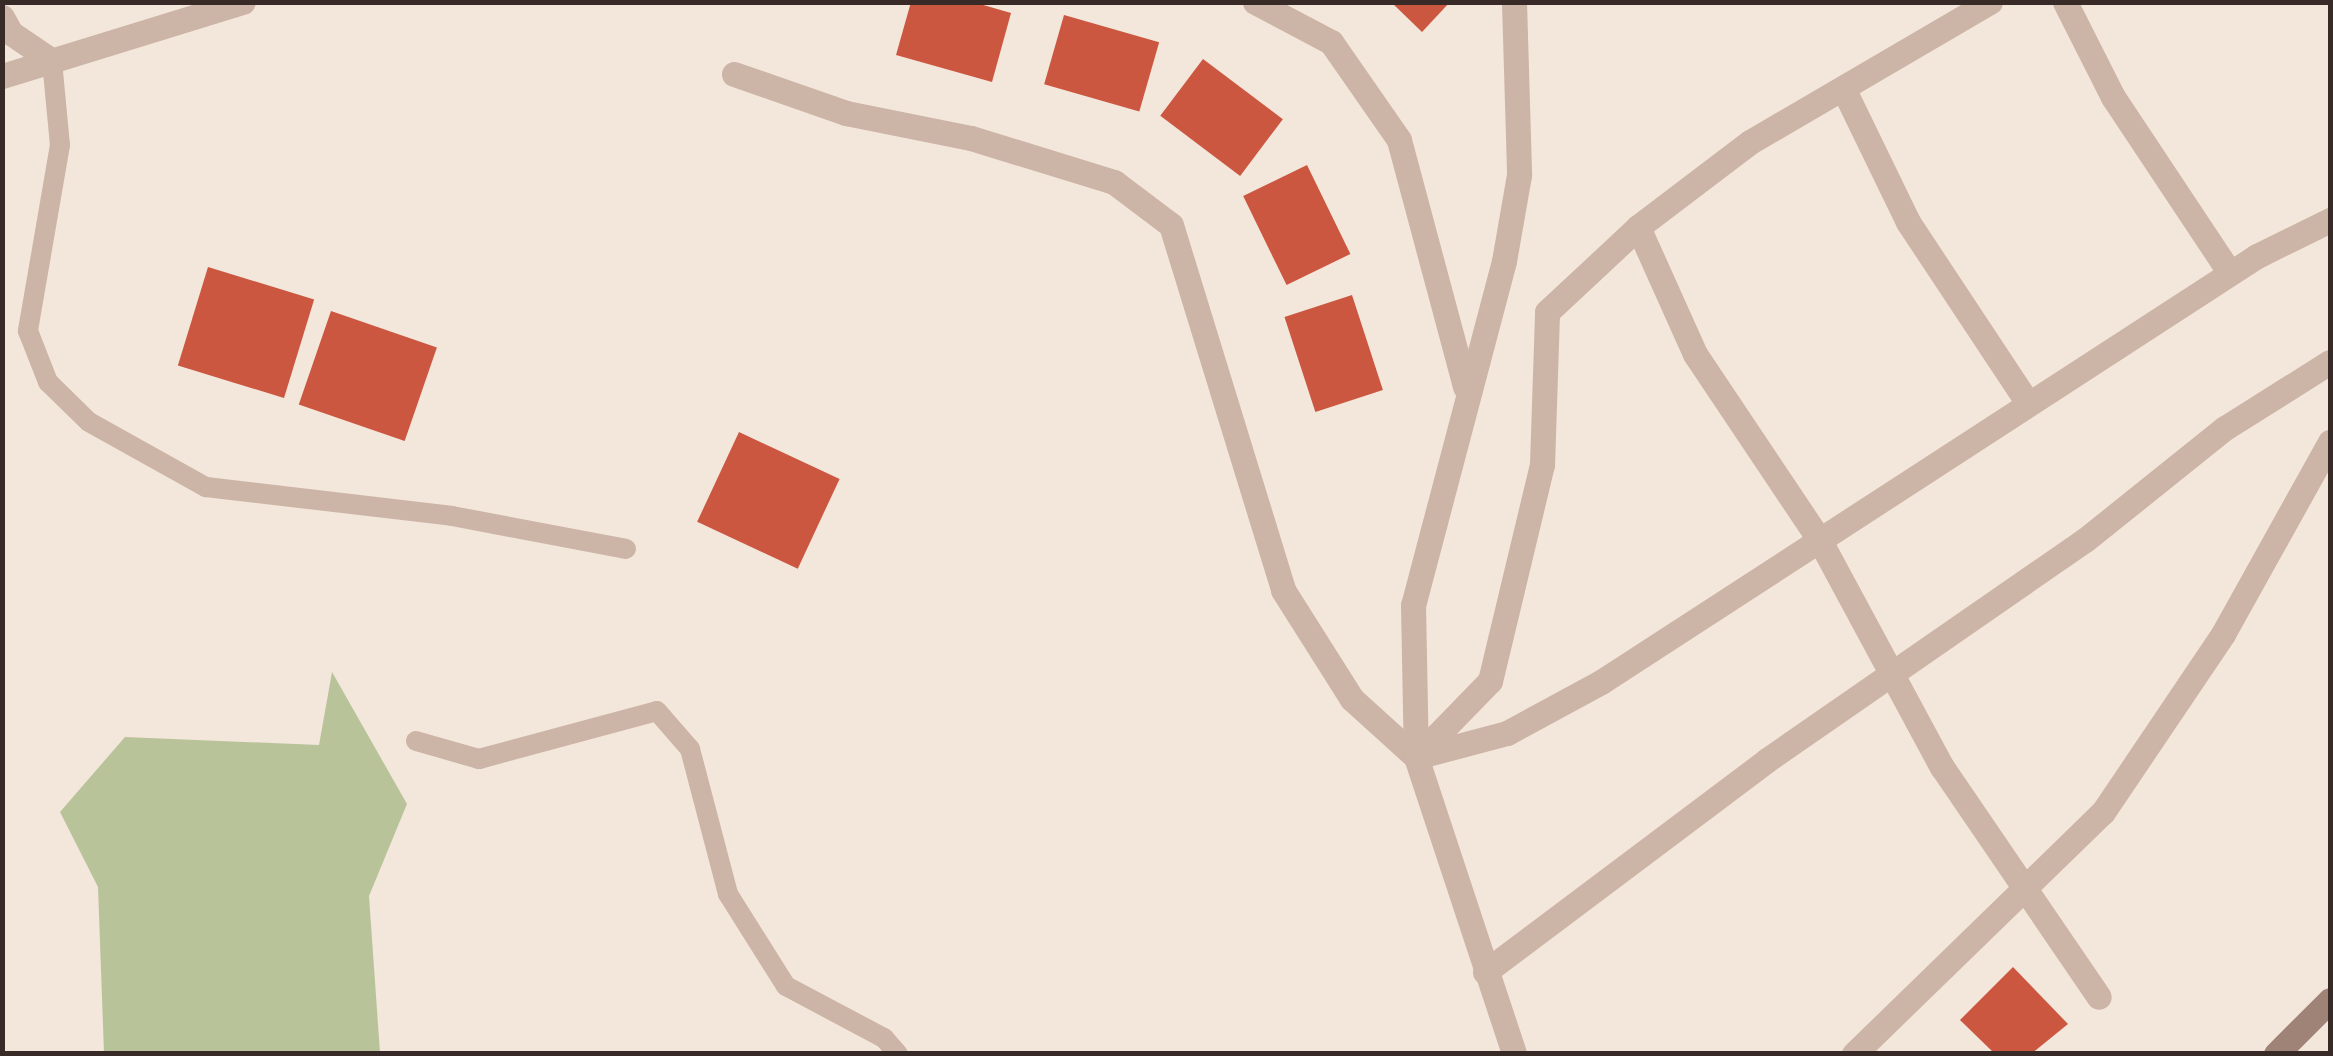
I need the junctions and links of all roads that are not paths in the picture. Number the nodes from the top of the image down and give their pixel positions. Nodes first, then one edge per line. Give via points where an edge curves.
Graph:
1 (242, 2) edge
2 (1255, 2) edge
3 (1514, 2) edge
4 (1990, 2) edge
5 (2065, 2) edge
6 (2, 17) edge
7 (52, 61) junction
8 (734, 74) dead end
9 (2, 76) edge
10 (1843, 88) junction
11 (2330, 220) edge
12 (1638, 226) junction
13 (2230, 274) junction
14 (2330, 362) edge
15 (1466, 389) junction
16 (2028, 404) junction
17 (2330, 442) edge
18 (1819, 539) junction
19 (626, 549) dead end
20 (1894, 672) junction
21 (416, 741) dead end
22 (1416, 757) junction
23 (2029, 886) junction
24 (1485, 972) junction
25 (2099, 997) dead end
26 (2330, 1000) edge
27 (898, 1054) edge
28 (1514, 1054) edge
29 (1854, 1054) edge
30 (2276, 1054) edge

1 - 7 street
2 - 15 street via 1332,42 1398,140
3 - 15 street via 1519,175 1504,262
4 - 10 street
5 - 13 street via 2112,97
6 - 7 street via 11,33
7 - 9 street
7 - 19 lane via 60,145 28,330 48,382 89,422 206,486 452,516
8 - 22 street via 846,113 971,138 1114,182 1171,225 1283,590 1352,699
10 - 12 street via 1750,142
10 - 16 street via 1908,222
11 - 13 street
12 - 18 street via 1695,354
12 - 22 street via 1547,312 1542,465 1490,681
13 - 16 street
14 - 20 street via 2225,428 2084,540
15 - 22 street via 1412,605
16 - 18 street
17 - 23 street via 2223,634 2125,780
18 - 20 street
18 - 22 street via 1601,682 1507,734
20 - 23 street via 1942,767
20 - 24 street
21 - 27 lane via 479,759 657,712 690,749 728,894 786,986 884,1038
22 - 24 street
23 - 25 street
23 - 29 street
24 - 28 street
26 - 30 street

